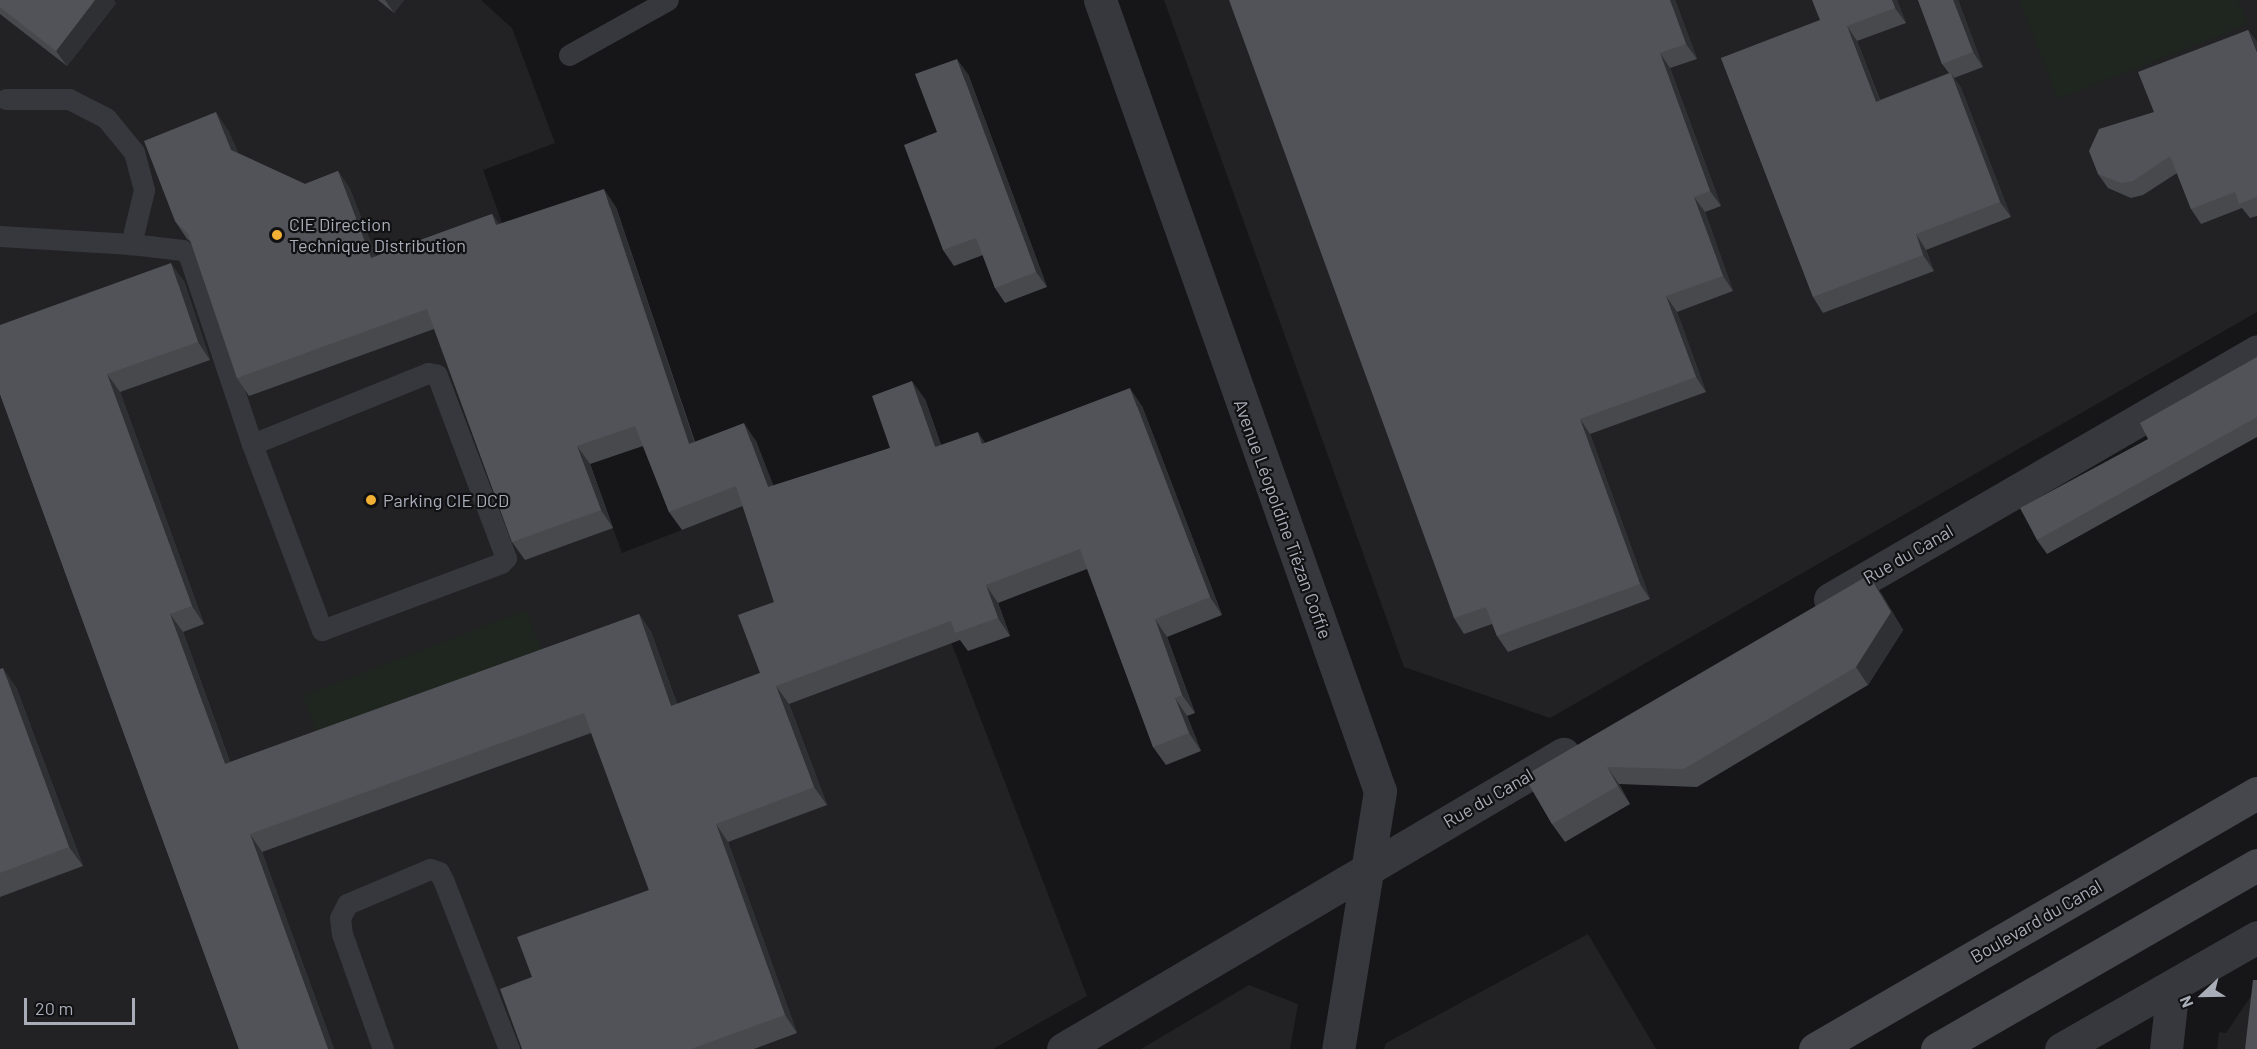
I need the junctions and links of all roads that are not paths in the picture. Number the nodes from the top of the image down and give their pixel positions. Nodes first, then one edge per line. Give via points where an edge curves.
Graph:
1 (668, 0) edge
2 (1100, 0) edge
3 (569, 55) dead end
4 (6, 99) dead end
5 (0, 236) edge
6 (131, 244) junction
7 (2257, 351) edge
8 (252, 444) junction
9 (1804, 614) edge
10 (1588, 740) edge
11 (2257, 793) edge
12 (2257, 865) edge
13 (1367, 868) junction
14 (2257, 937) edge
15 (2173, 986) junction
16 (383, 1049) edge
17 (509, 1049) edge
18 (1063, 1049) edge
19 (1338, 1049) edge
20 (1815, 1049) edge
21 (1937, 1049) edge
22 (2061, 1049) edge
23 (2166, 1049) edge

1 - 3 lane
2 - 13 street, Avenue Léopoldine Tiézan Coffie via 1380,791
4 - 6 lane via 69,99 106,118 134,152 144,190
5 - 6 lane
6 - 8 lane via 183,250 189,256
7 - 9 street, Rue du Canal
8 - 8 lane via 428,374 437,375 506,558 501,564 322,630
10 - 13 street, Rue du Canal
11 - 20 main road, Boulevard du Canal
12 - 21 main road
13 - 18 street, Rue du Canal
13 - 19 street, Avenue Léopoldine Tiézan Coffie
14 - 15 street
15 - 22 street
15 - 23 street
16 - 17 lane via 342,934 340,918 347,904 430,870 439,872 444,882

